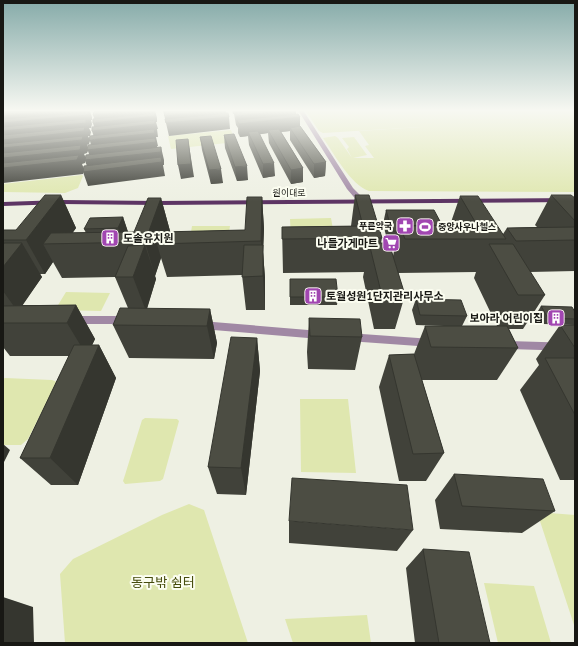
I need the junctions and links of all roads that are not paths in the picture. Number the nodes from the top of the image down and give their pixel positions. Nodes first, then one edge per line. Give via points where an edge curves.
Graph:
1 (319, 140) edge
2 (575, 200) edge
3 (362, 201) junction
4 (3, 204) edge
5 (62, 320) edge
6 (138, 320) edge
7 (188, 324) edge
8 (443, 343) edge
9 (497, 345) edge
10 (575, 348) edge

1 - 3 street via 351,190
2 - 3 main road, 원이대로
3 - 4 main road, 원이대로
5 - 6 street
7 - 8 street via 397,342
9 - 10 street

